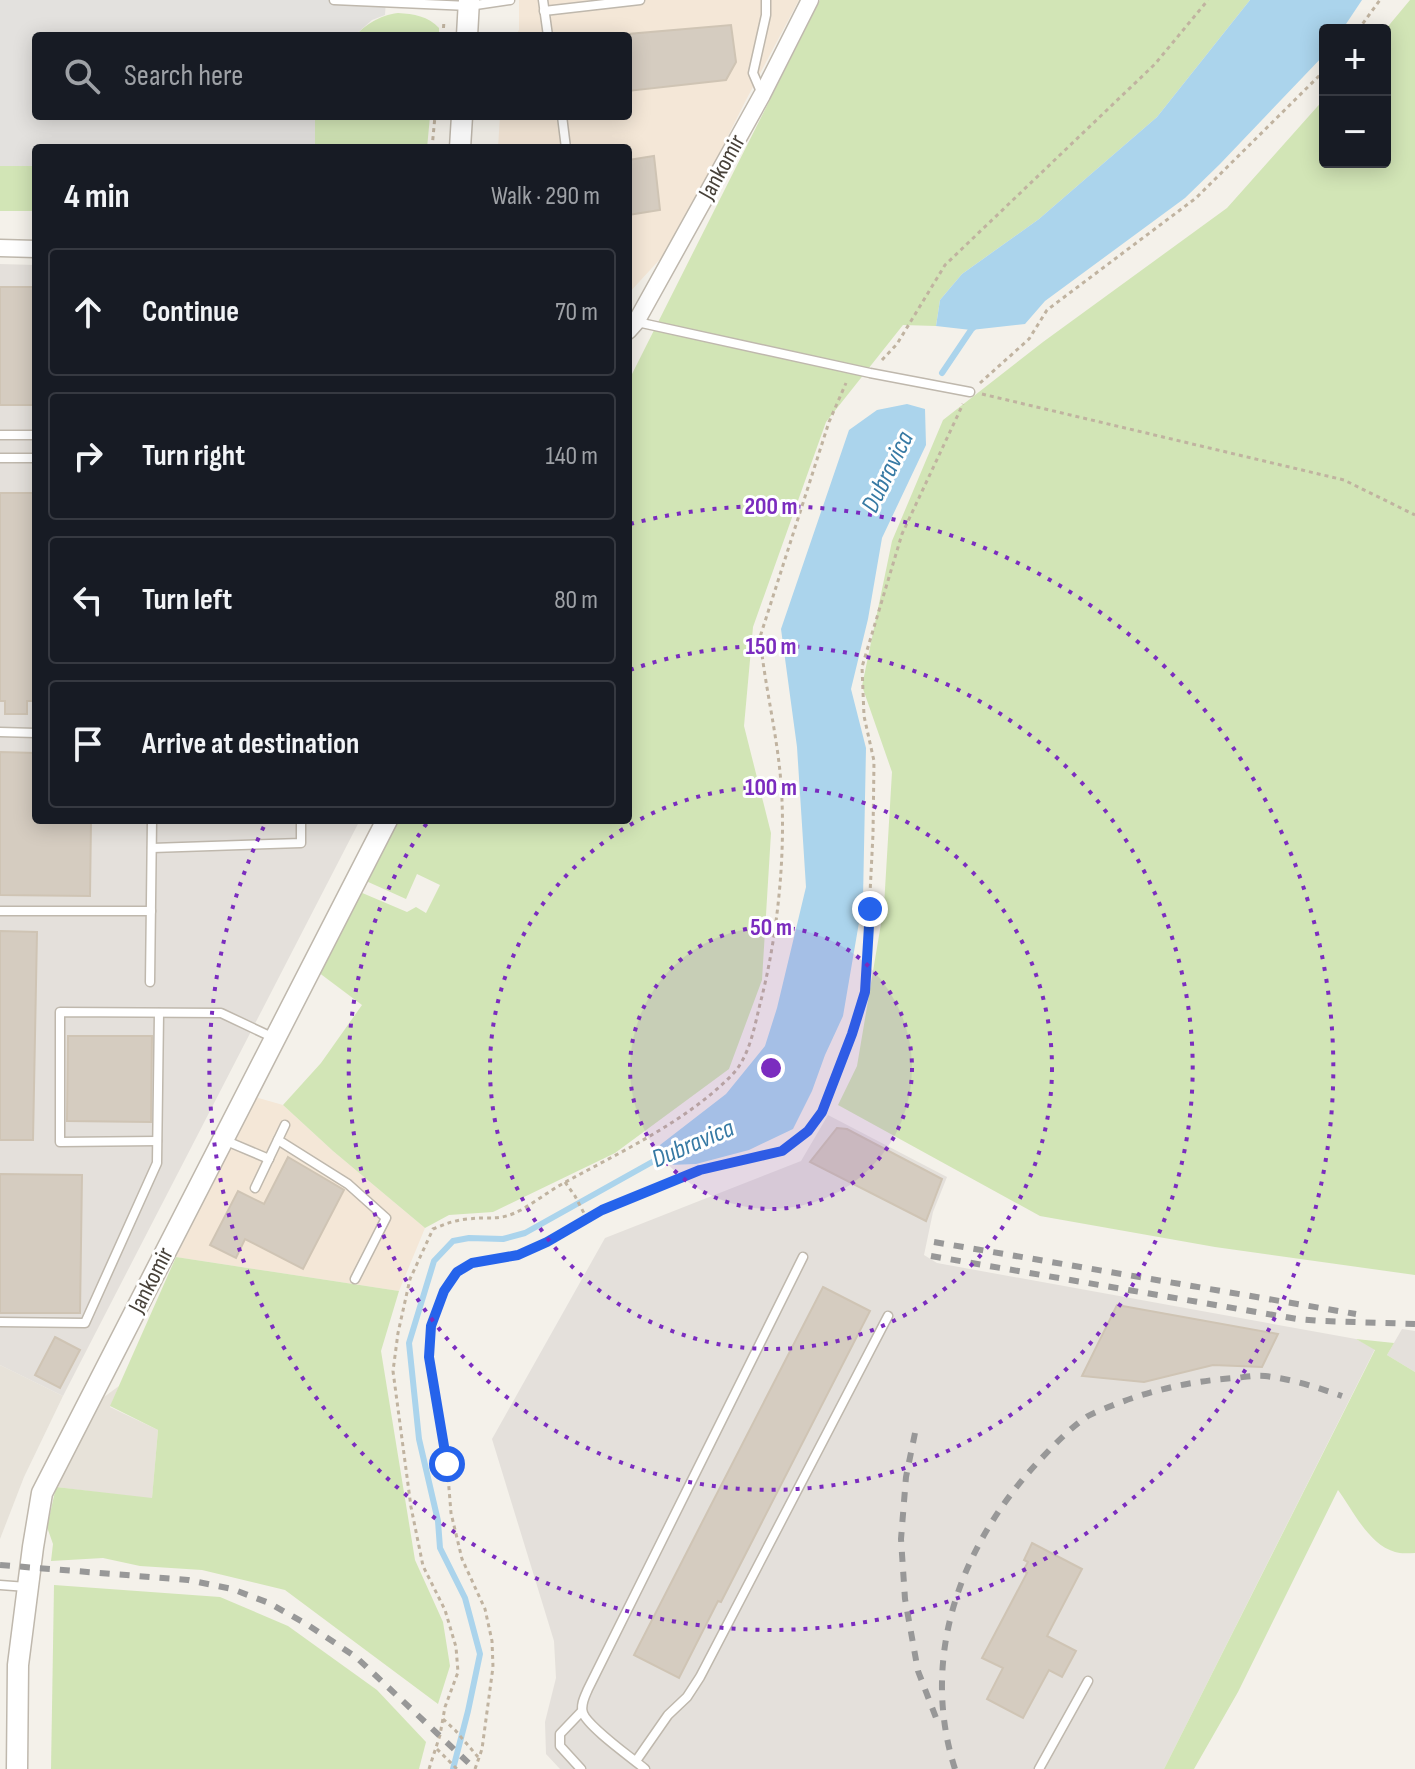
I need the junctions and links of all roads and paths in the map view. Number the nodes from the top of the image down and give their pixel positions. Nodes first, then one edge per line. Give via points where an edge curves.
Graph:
1 (334, 0) edge
2 (510, 0) edge
3 (543, 0) edge
4 (640, 0) edge
5 (766, 0) edge
6 (810, 0) edge
7 (1208, 0) edge
8 (1380, 0) edge
9 (469, 3) edge
10 (544, 11) junction
11 (1362, 24) edge
12 (467, 32) edge
13 (547, 32) edge
14 (1319, 76) edge
15 (762, 95) junction
16 (435, 120) edge
17 (462, 120) edge
18 (562, 120) edge
19 (432, 144) edge
20 (460, 144) edge
21 (566, 144) edge
22 (0, 248) edge
23 (32, 249) edge
24 (632, 326) edge
25 (853, 369) junction
26 (870, 373) junction
27 (970, 392) junction
28 (0, 435) edge
29 (32, 435) edge
30 (0, 458) edge
31 (32, 458) edge
32 (1415, 515) edge
33 (0, 732) edge
34 (32, 733) edge
35 (152, 824) edge
36 (301, 824) edge
37 (385, 824) edge
38 (152, 848) junction
39 (0, 911) edge
40 (151, 911) junction
41 (150, 982) dead end
42 (159, 1013) junction
43 (275, 1038) junction
44 (285, 1125) dead end
45 (223, 1139) junction
46 (278, 1140) junction
47 (157, 1141) junction
48 (269, 1159) junction
49 (565, 1182) junction
50 (255, 1188) dead end
51 (587, 1219) junction
52 (803, 1257) dead end
53 (355, 1279) dead end
54 (888, 1316) dead end
55 (0, 1322) edge
56 (0, 1585) edge
57 (27, 1587) junction
58 (1088, 1681) dead end
59 (582, 1711) junction
60 (443, 1719) junction
61 (436, 1749) junction
62 (479, 1758) junction
63 (636, 1761) junction
64 (17, 1769) edge
65 (429, 1769) edge
66 (457, 1769) edge
67 (475, 1769) edge
68 (581, 1769) edge
69 (645, 1769) edge
70 (1039, 1769) edge

1 - 9 lane
2 - 9 lane
3 - 10 lane
4 - 10 lane
5 - 15 lane via 753,73
6 - 15 street, Jankomir
7 - 26 path via 1155,64 945,265 897,344
8 - 11 path
9 - 12 street
10 - 13 lane
14 - 27 path via 1196,198 1047,310 1029,339
15 - 24 street, Jankomir
16 - 19 path
17 - 20 street
18 - 21 lane
22 - 23 street
24 - 25 lane
25 - 26 lane
25 - 49 path via 829,422 760,637 783,828 768,973 749,1046 733,1074 690,1110
26 - 27 lane
27 - 32 path via 1344,480
27 - 51 path via 902,534 862,667 864,716 874,761 865,992 822,1112 782,1151 700,1170
28 - 29 lane
30 - 31 lane
33 - 34 lane
35 - 38 lane
36 - 38 lane via 301,843
37 - 43 street, Jankomir
38 - 40 lane
39 - 40 lane
40 - 41 lane
42 - 43 lane via 221,1013
42 - 47 lane
42 - 47 lane via 60,1012 60,1142
43 - 45 street, Jankomir
44 - 46 lane
45 - 48 lane
45 - 57 street, Jankomir via 42,1493
46 - 48 lane
46 - 53 lane via 348,1184 386,1218
47 - 55 lane via 157,1163 85,1323
48 - 50 lane
49 - 51 path
49 - 60 path via 500,1219 449,1222 433,1229 410,1279 393,1371 423,1566 456,1647 458,1672
51 - 62 path via 518,1255 472,1263 457,1272 431,1326 429,1357 451,1513 492,1641
52 - 59 lane via 588,1689
54 - 63 lane via 700,1677
56 - 57 lane
57 - 64 street, Jankomir via 18,1665
58 - 70 lane
59 - 63 lane
59 - 68 lane via 560,1734 560,1746
60 - 61 path
60 - 62 path
61 - 65 path
61 - 66 path
62 - 67 path
63 - 69 lane

